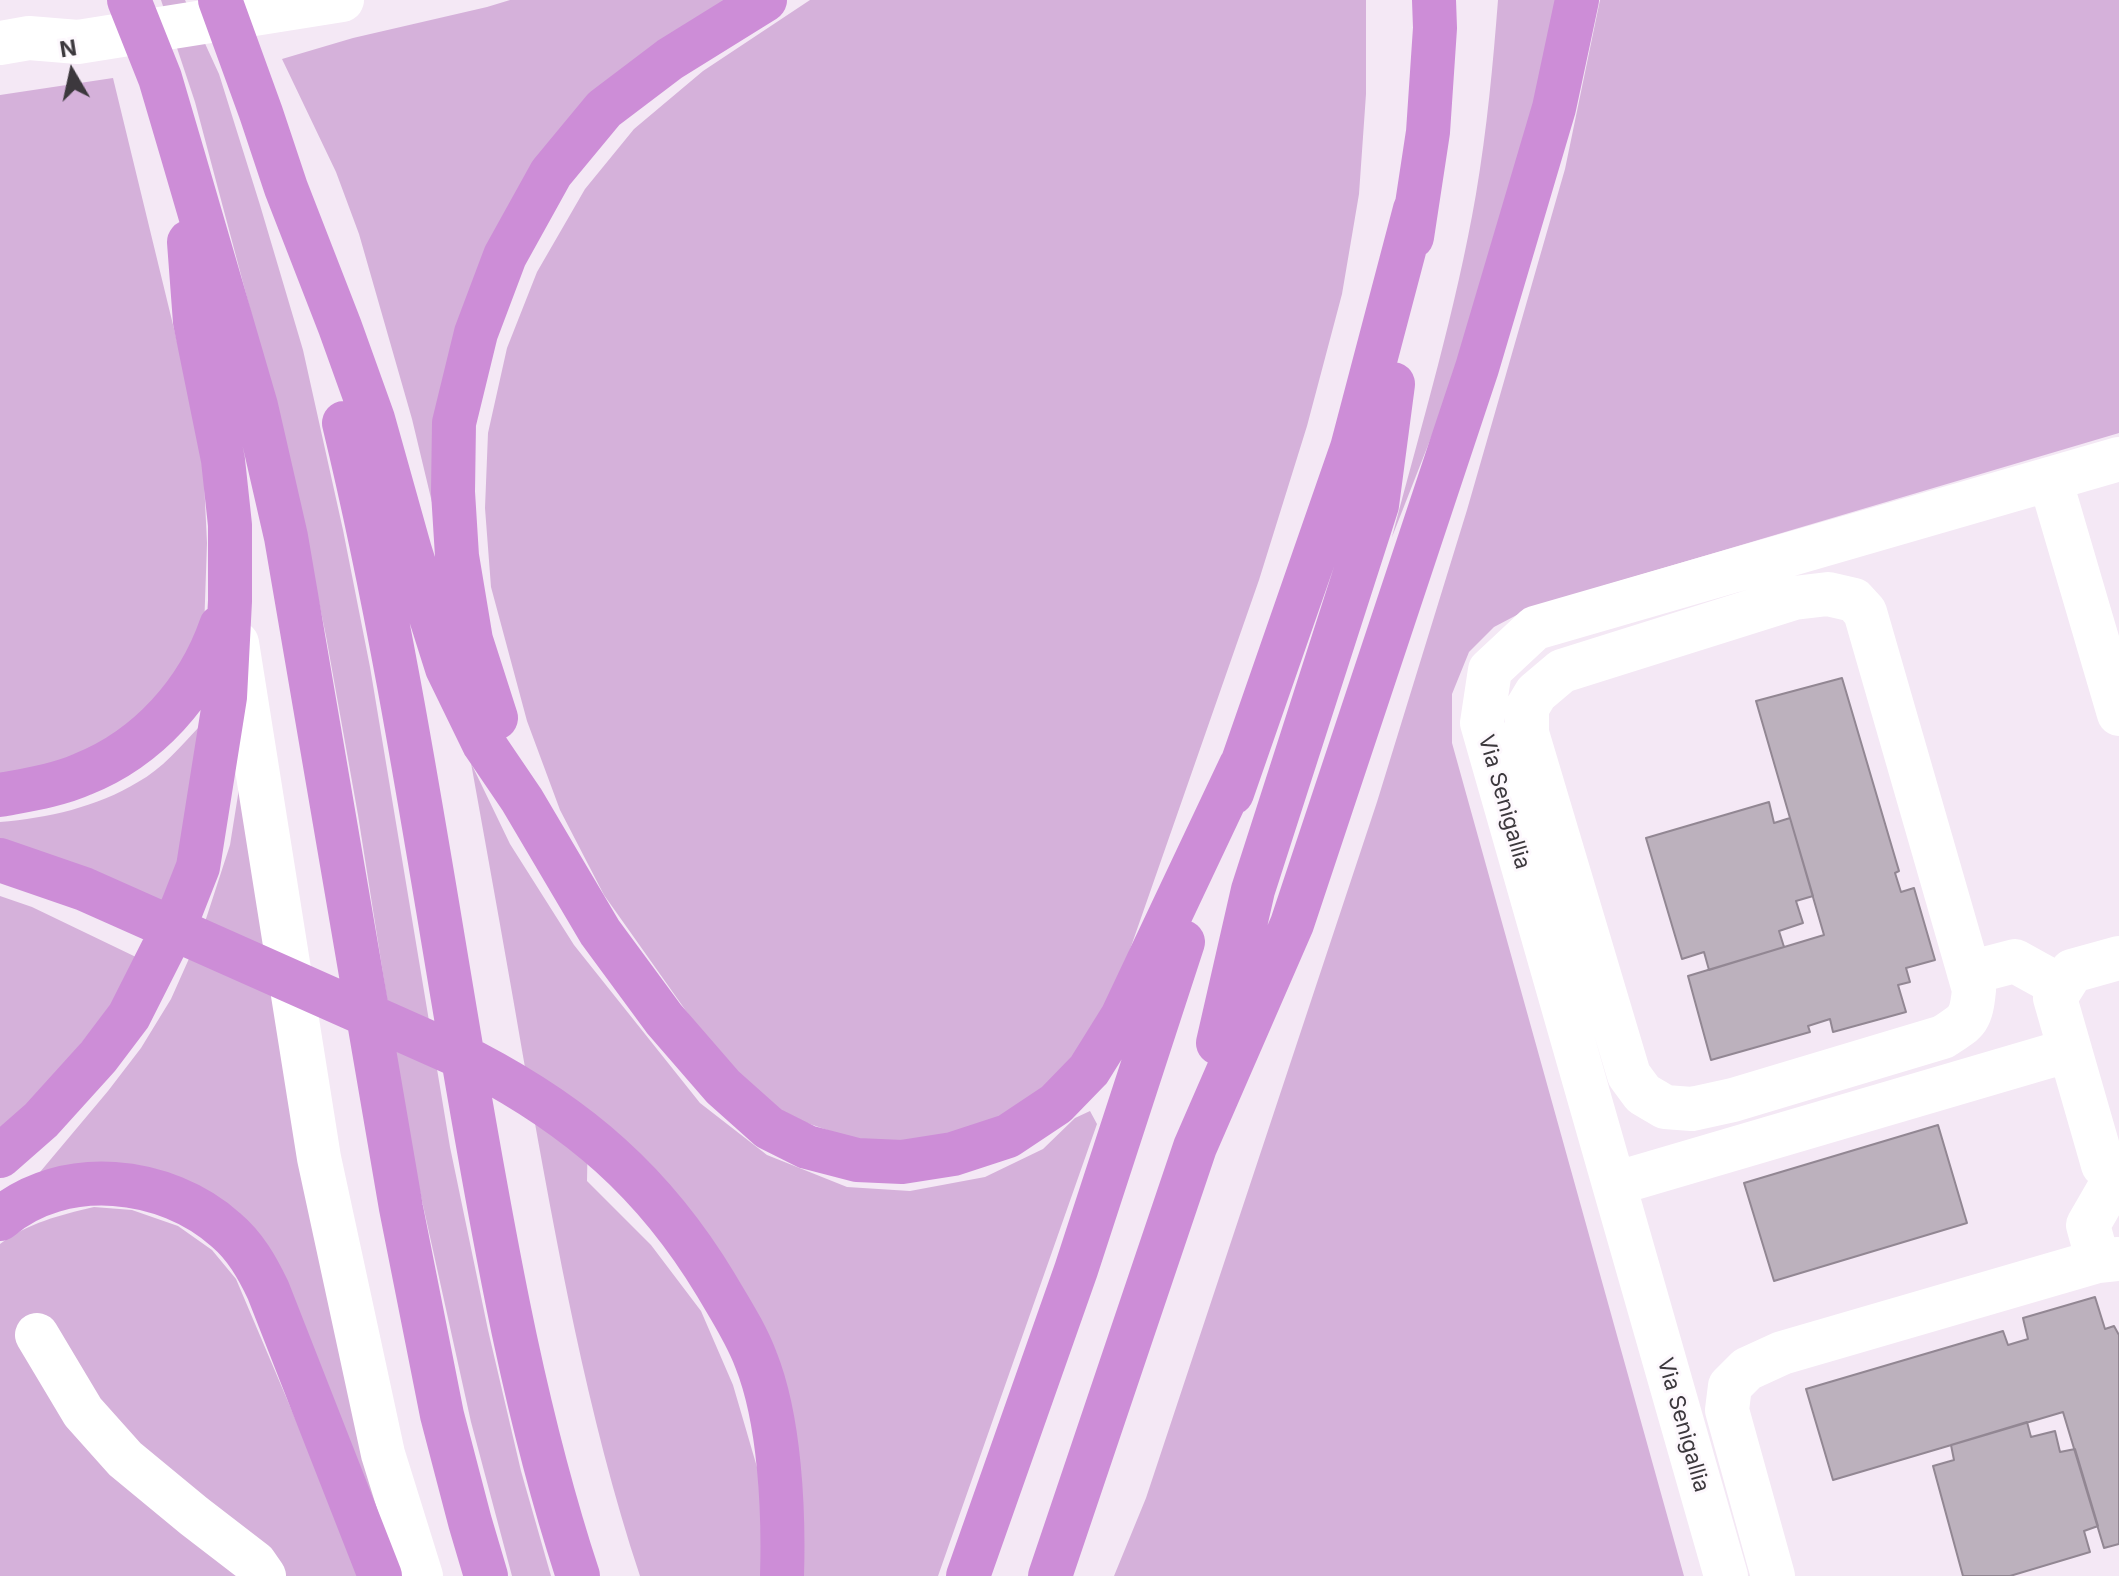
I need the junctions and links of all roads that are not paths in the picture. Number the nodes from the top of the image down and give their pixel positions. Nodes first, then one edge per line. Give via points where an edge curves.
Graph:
1 (129, 0) edge
2 (220, 0) edge
3 (765, 0) edge
4 (1434, 0) edge
5 (1577, 0) edge
6 (328, 3) edge
7 (78, 42) junction
8 (0, 43) edge
9 (0, 68) edge
10 (183, 156) junction
11 (286, 188) junction
12 (1415, 209) junction
13 (2119, 459) edge
14 (2050, 479) junction
15 (230, 601) junction
16 (2119, 714) edge
17 (1241, 765) junction
18 (0, 795) edge
19 (522, 800) junction
20 (0, 860) edge
21 (2119, 958) edge
22 (1969, 973) junction
23 (2062, 987) junction
24 (2070, 1050) junction
25 (1195, 1147) junction
26 (0, 1156) edge
27 (2119, 1173) edge
28 (1614, 1184) junction
29 (0, 1219) edge
30 (2109, 1260) edge
31 (37, 1335) dead end
32 (264, 1576) edge
33 (380, 1576) edge
34 (421, 1576) edge
35 (486, 1576) edge
36 (578, 1576) edge
37 (782, 1576) edge
38 (968, 1576) edge
39 (1050, 1576) edge
40 (1726, 1576) edge
41 (1773, 1576) edge

1 - 10 highway
2 - 11 highway
3 - 19 highway via 670,59 604,109 551,173 505,256 476,333 454,423 457,556 471,640
4 - 12 highway via 1428,132
5 - 25 highway via 1554,108 1477,368 1292,924
6 - 7 street
7 - 8 street via 29,38
7 - 9 street
10 - 15 highway via 195,322 230,525
10 - 35 highway via 256,406 286,537 404,1223 442,1415
11 - 19 highway via 373,419 447,668 484,744
11 - 36 highway via 387,617 520,1365
12 - 17 highway via 1352,448
12 - 25 highway via 1377,505 1253,890
13 - 14 street, Via Senigallia
14 - 16 street
14 - 28 street, Via Senigallia via 1535,628 1490,670 1482,723
15 - 18 highway via 214,648 196,677 170,714 132,748 83,775
15 - 26 highway via 225,697 208,809 198,867 176,923 129,1016 106,1047 41,1120
15 - 34 street via 319,1158 383,1454
17 - 19 highway via 1122,1017 1089,1070 1056,1104 1008,1136 953,1154 902,1162 857,1160 807,1147 769,1128 723,1087 600,932
17 - 38 highway via 1076,1270
20 - 37 highway via 84,889 473,1062 556,1110 625,1167 693,1250 756,1360 779,1470
21 - 23 street via 2072,971
22 - 22 street via 1865,612 1854,600 1828,594 1794,598 1562,671 1536,693 1527,708 1527,733 1629,1075 1643,1094 1665,1107 1692,1109 1943,1037 1972,1013
22 - 23 street via 2015,961
23 - 24 street via 2055,998
24 - 27 street via 2103,1165
24 - 28 street
25 - 39 highway
27 - 30 street via 2088,1225
28 - 40 street, Via Senigallia
29 - 33 highway via 41,1195 78,1185 110,1184 162,1192 227,1231 268,1290
30 - 41 street via 1782,1353 1747,1369 1730,1386 1727,1410
31 - 32 street via 83,1412 125,1459 255,1563

